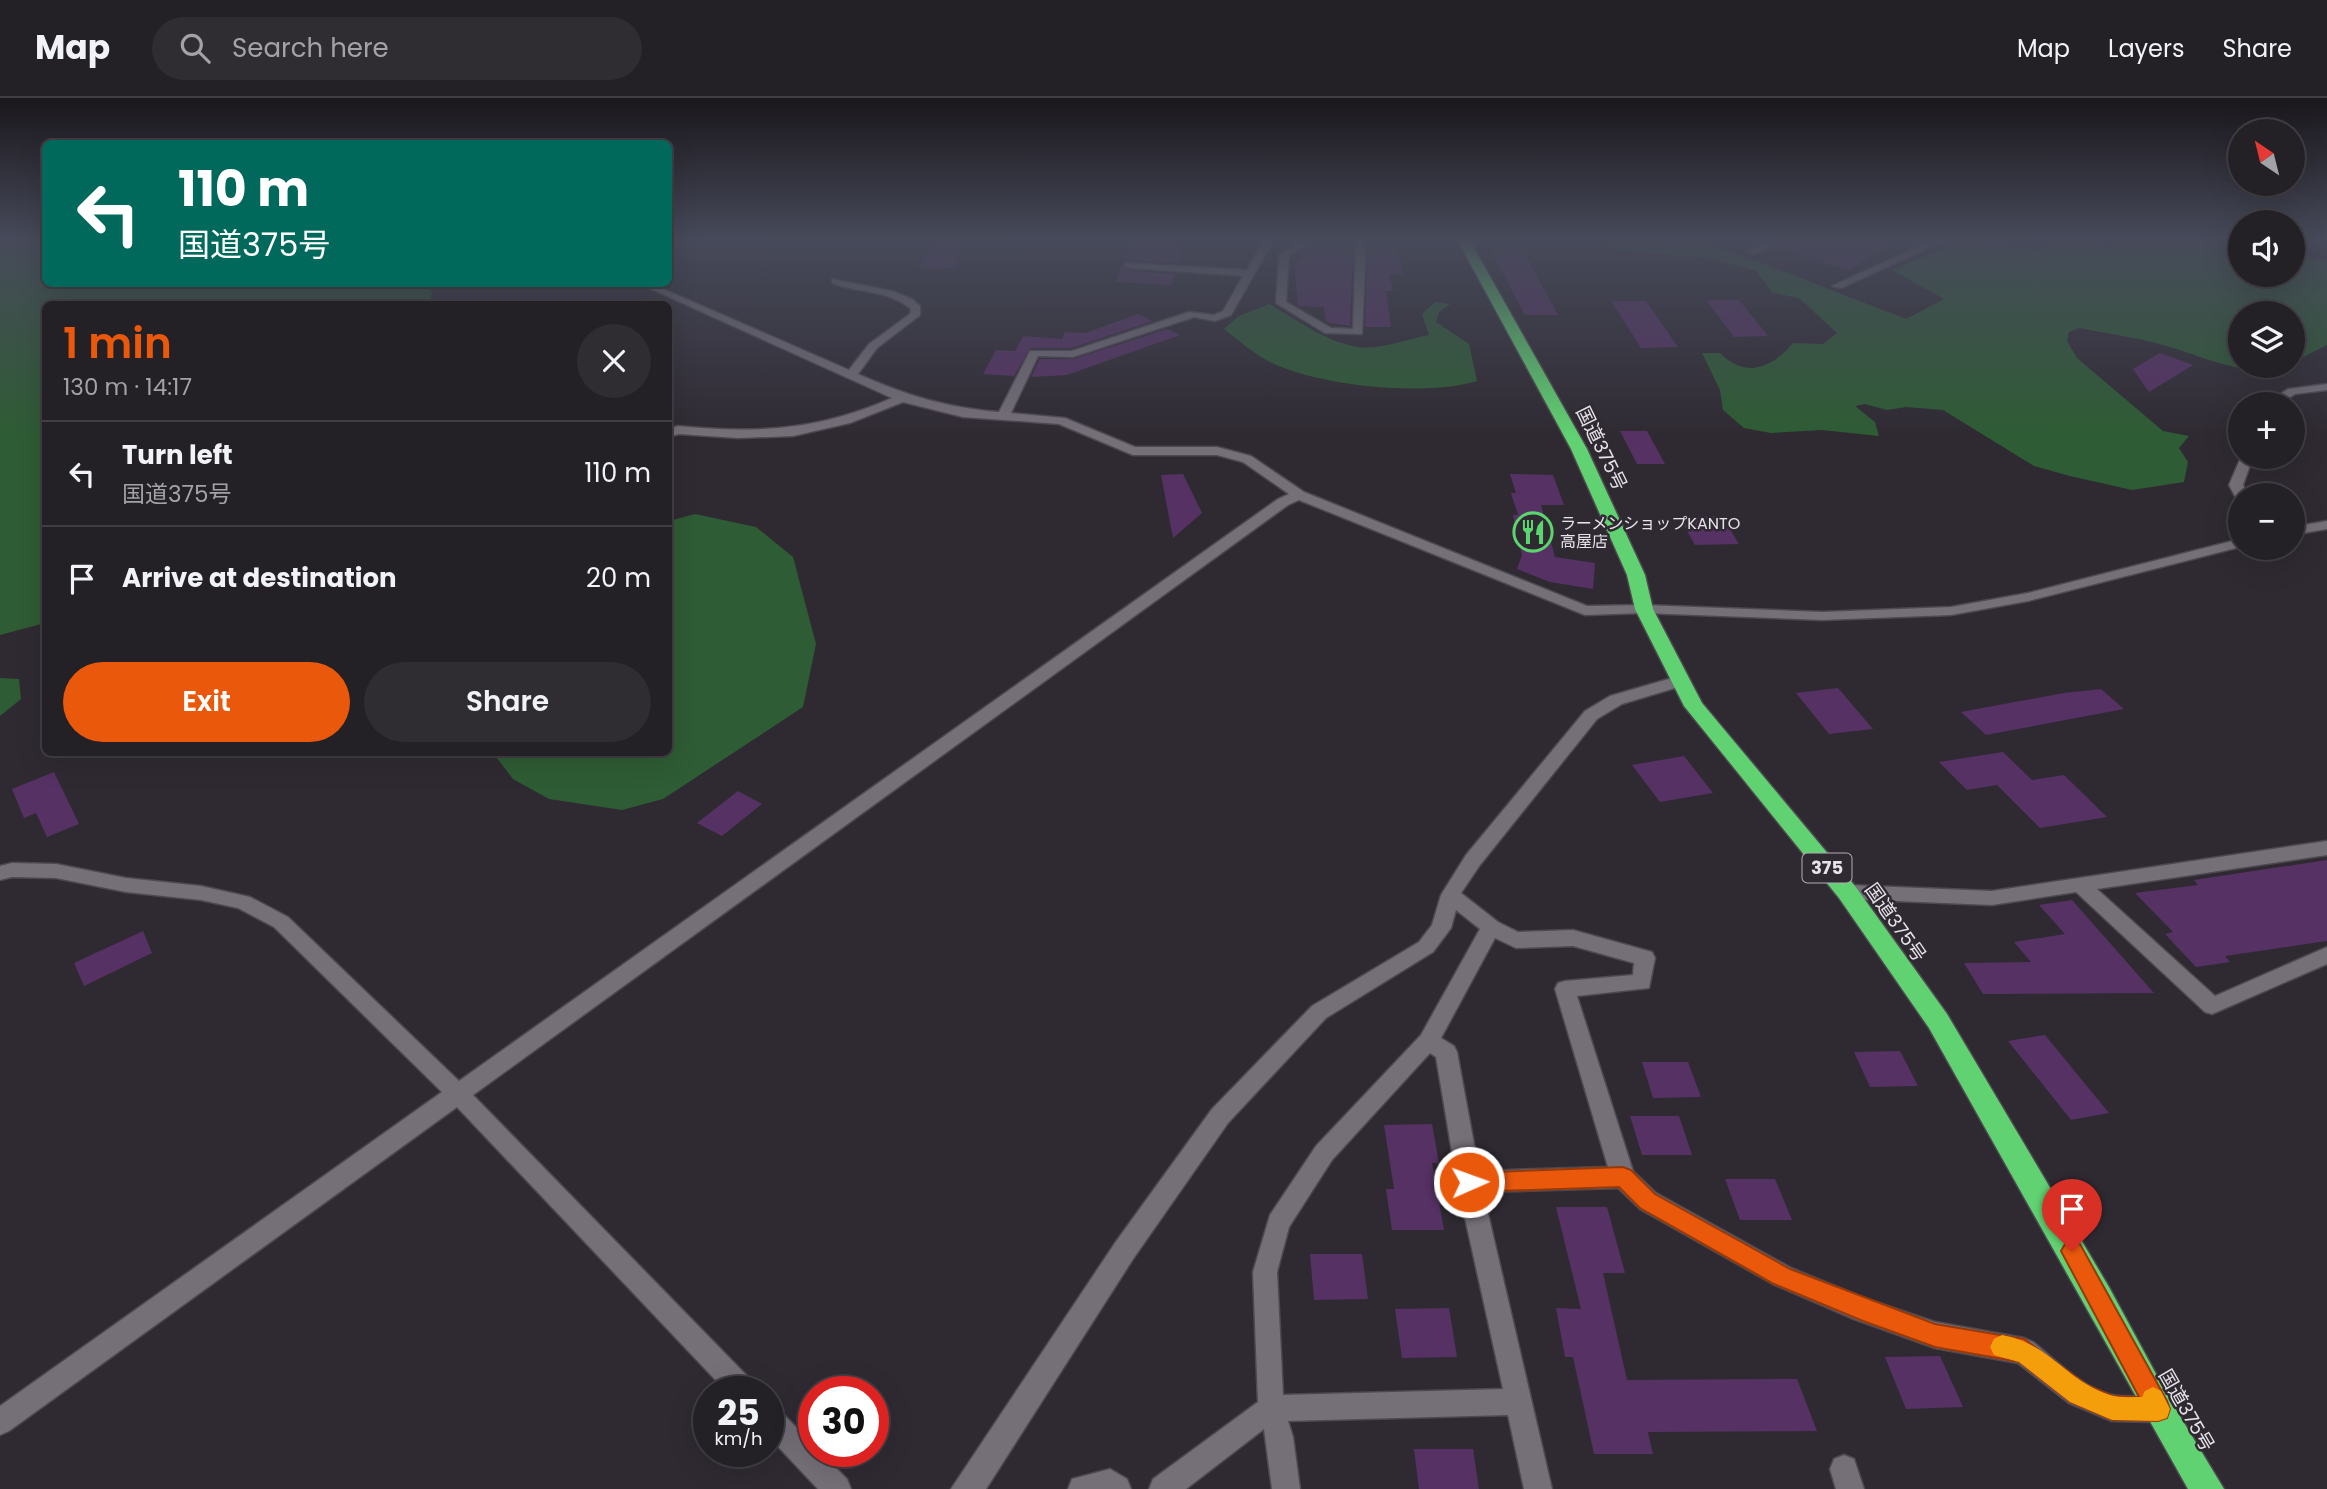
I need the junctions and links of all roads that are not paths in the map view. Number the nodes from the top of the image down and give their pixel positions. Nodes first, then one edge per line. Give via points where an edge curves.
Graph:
1 (693, 306) edge
2 (913, 306) edge
3 (1231, 306) edge
4 (1286, 306) edge
5 (1359, 306) edge
6 (1500, 306) edge
7 (848, 376) junction
8 (2327, 387) edge
9 (2290, 392) edge
10 (902, 398) junction
11 (1003, 417) junction
12 (672, 432) edge
13 (1298, 495) junction
14 (2327, 525) edge
15 (2305, 529) edge
16 (2228, 546) edge
17 (1644, 608) junction
18 (1679, 681) junction
19 (2327, 848) edge
20 (0, 873) edge
21 (2080, 885) junction
22 (1847, 892) junction
23 (1450, 895) junction
24 (1491, 927) junction
25 (2327, 955) edge
26 (1428, 1041) junction
27 (457, 1093) junction
28 (1623, 1177) junction
29 (1469, 1182) junction
30 (730, 1376) edge
31 (1519, 1402) junction
32 (1270, 1408) junction
33 (2158, 1409) junction
34 (0, 1422) edge
35 (784, 1434) edge
36 (837, 1489) edge
37 (965, 1489) edge
38 (1082, 1489) edge
39 (1117, 1489) edge
40 (1163, 1489) edge
41 (1286, 1489) edge
42 (1538, 1489) edge
43 (2207, 1489) edge

1 - 7 street
2 - 7 street via 915,315 873,346
3 - 11 street via 1215,318 1193,314 1073,354 1034,353
4 - 5 street via 1329,331 1358,332
6 - 17 highway, 国道375号 / 375 via 1579,449 1636,575
7 - 10 street
8 - 9 street
10 - 11 street
10 - 12 street via 796,433 742,436
11 - 13 street via 1061,421 1133,451 1217,452 1247,459
13 - 17 street via 1585,611
13 - 27 street
14 - 15 street
16 - 17 street via 2028,597 1951,611 1822,616
17 - 18 highway, 国道375号 / 375
18 - 22 highway, 国道375号 / 375 via 1694,706
18 - 23 street via 1616,699 1591,715
19 - 21 street
20 - 27 street via 56,871 243,902 281,922
21 - 22 street via 1992,898
21 - 25 street via 2212,1006
22 - 33 highway, 国道375号 / 375 via 1938,1021 2099,1297
23 - 24 street
23 - 37 street via 1441,928 1426,947 1318,1012 1220,1116 1124,1251 973,1484
24 - 26 street
24 - 28 street via 1516,940 1573,938 1645,957 1642,982 1565,989
26 - 29 street via 1446,1052
26 - 32 street via 1324,1153 1278,1223 1265,1272
27 - 30 street
27 - 34 street
28 - 29 street
28 - 33 street via 1647,1201 1782,1276 1935,1335 2024,1351 2078,1394 2112,1408
29 - 31 street
31 - 32 street
31 - 42 street
32 - 40 street
32 - 41 street via 1280,1437
33 - 43 highway, 国道375号 / 375
35 - 36 street
38 - 39 street via 1110,1483

